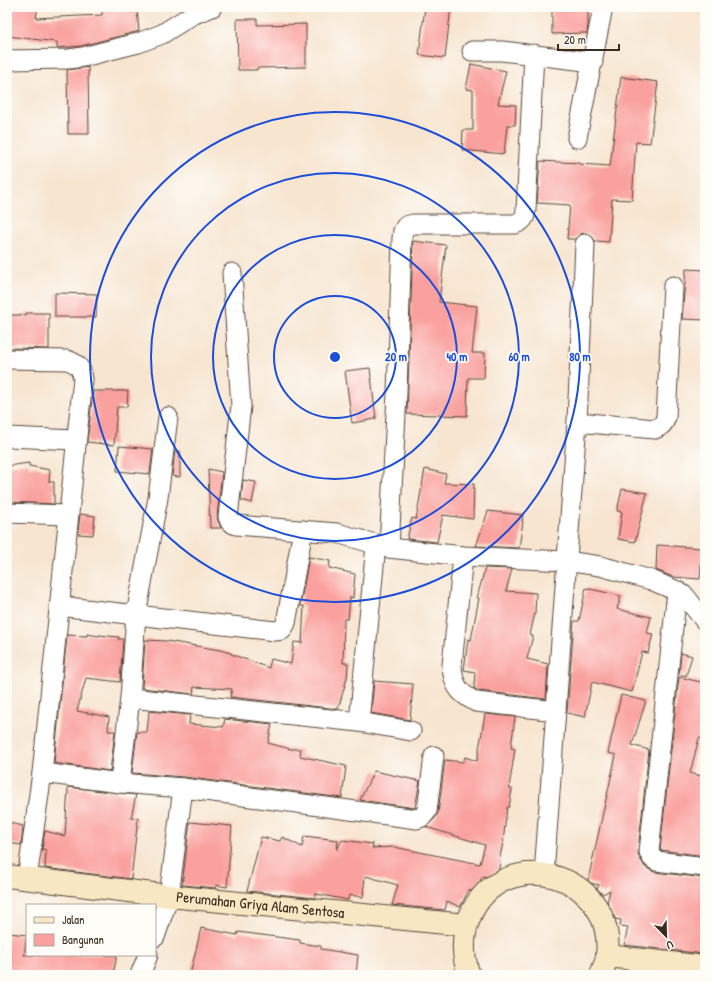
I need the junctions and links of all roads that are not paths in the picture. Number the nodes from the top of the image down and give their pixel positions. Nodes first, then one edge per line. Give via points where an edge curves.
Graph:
1 (212, 7) edge
2 (603, 7) edge
3 (472, 51) dead end
4 (534, 54) junction
5 (7, 60) edge
6 (593, 62) junction
7 (577, 138) dead end
8 (585, 244) dead end
9 (232, 273) dead end
10 (673, 286) dead end
11 (7, 359) edge
12 (168, 417) dead end
13 (577, 422) junction
14 (7, 437) edge
15 (76, 440) junction
16 (7, 513) edge
17 (68, 514) junction
18 (303, 530) junction
19 (382, 546) junction
20 (463, 556) junction
21 (566, 561) junction
22 (677, 591) junction
23 (59, 606) junction
24 (136, 615) junction
25 (705, 621) edge
26 (130, 698) junction
27 (556, 711) junction
28 (359, 722) junction
29 (411, 731) dead end
30 (434, 756) dead end
31 (42, 773) junction
32 (120, 783) junction
33 (183, 788) junction
34 (705, 867) edge
35 (544, 874) junction
36 (17, 878) edge
37 (169, 896) junction
38 (466, 925) junction
39 (156, 934) edge
40 (148, 956) edge
41 (604, 965) edge
42 (705, 967) edge
43 (140, 975) edge
44 (468, 975) edge

1 - 5 street via 192,15 162,34 138,43 69,59
2 - 6 street
3 - 4 street
4 - 6 street
4 - 19 street via 526,210 522,221 515,224 413,224 406,226 403,231
6 - 7 street
8 - 13 street
9 - 18 street via 241,406 229,520 236,525
10 - 13 street via 664,423 655,428
11 - 15 street via 67,360 80,368 83,379
12 - 24 street via 158,498
13 - 21 street
14 - 15 street
15 - 17 street
16 - 17 street
17 - 23 street
18 - 19 street via 337,534
18 - 24 street via 286,624 282,630
19 - 20 street
19 - 28 street
20 - 21 street
20 - 27 street via 452,665 459,691 476,702
21 - 22 street via 615,570 651,580
21 - 27 street
22 - 25 street via 685,596
22 - 34 street via 650,852 656,861
23 - 24 street
23 - 31 street
24 - 26 street
26 - 28 street
26 - 32 street
27 - 35 street
28 - 29 street
30 - 33 street via 427,811 417,819
31 - 32 street
31 - 36 street
32 - 33 street
33 - 37 street
35 - 38 street via 522,875 496,885 480,900
35 - 41 street via 560,877 575,885 598,908 608,939
36 - 37 street, Perumahan Griya Alam Sentosa
37 - 38 street, Perumahan Griya Alam Sentosa
37 - 39 street
38 - 44 street via 463,941
40 - 43 street
41 - 42 street

